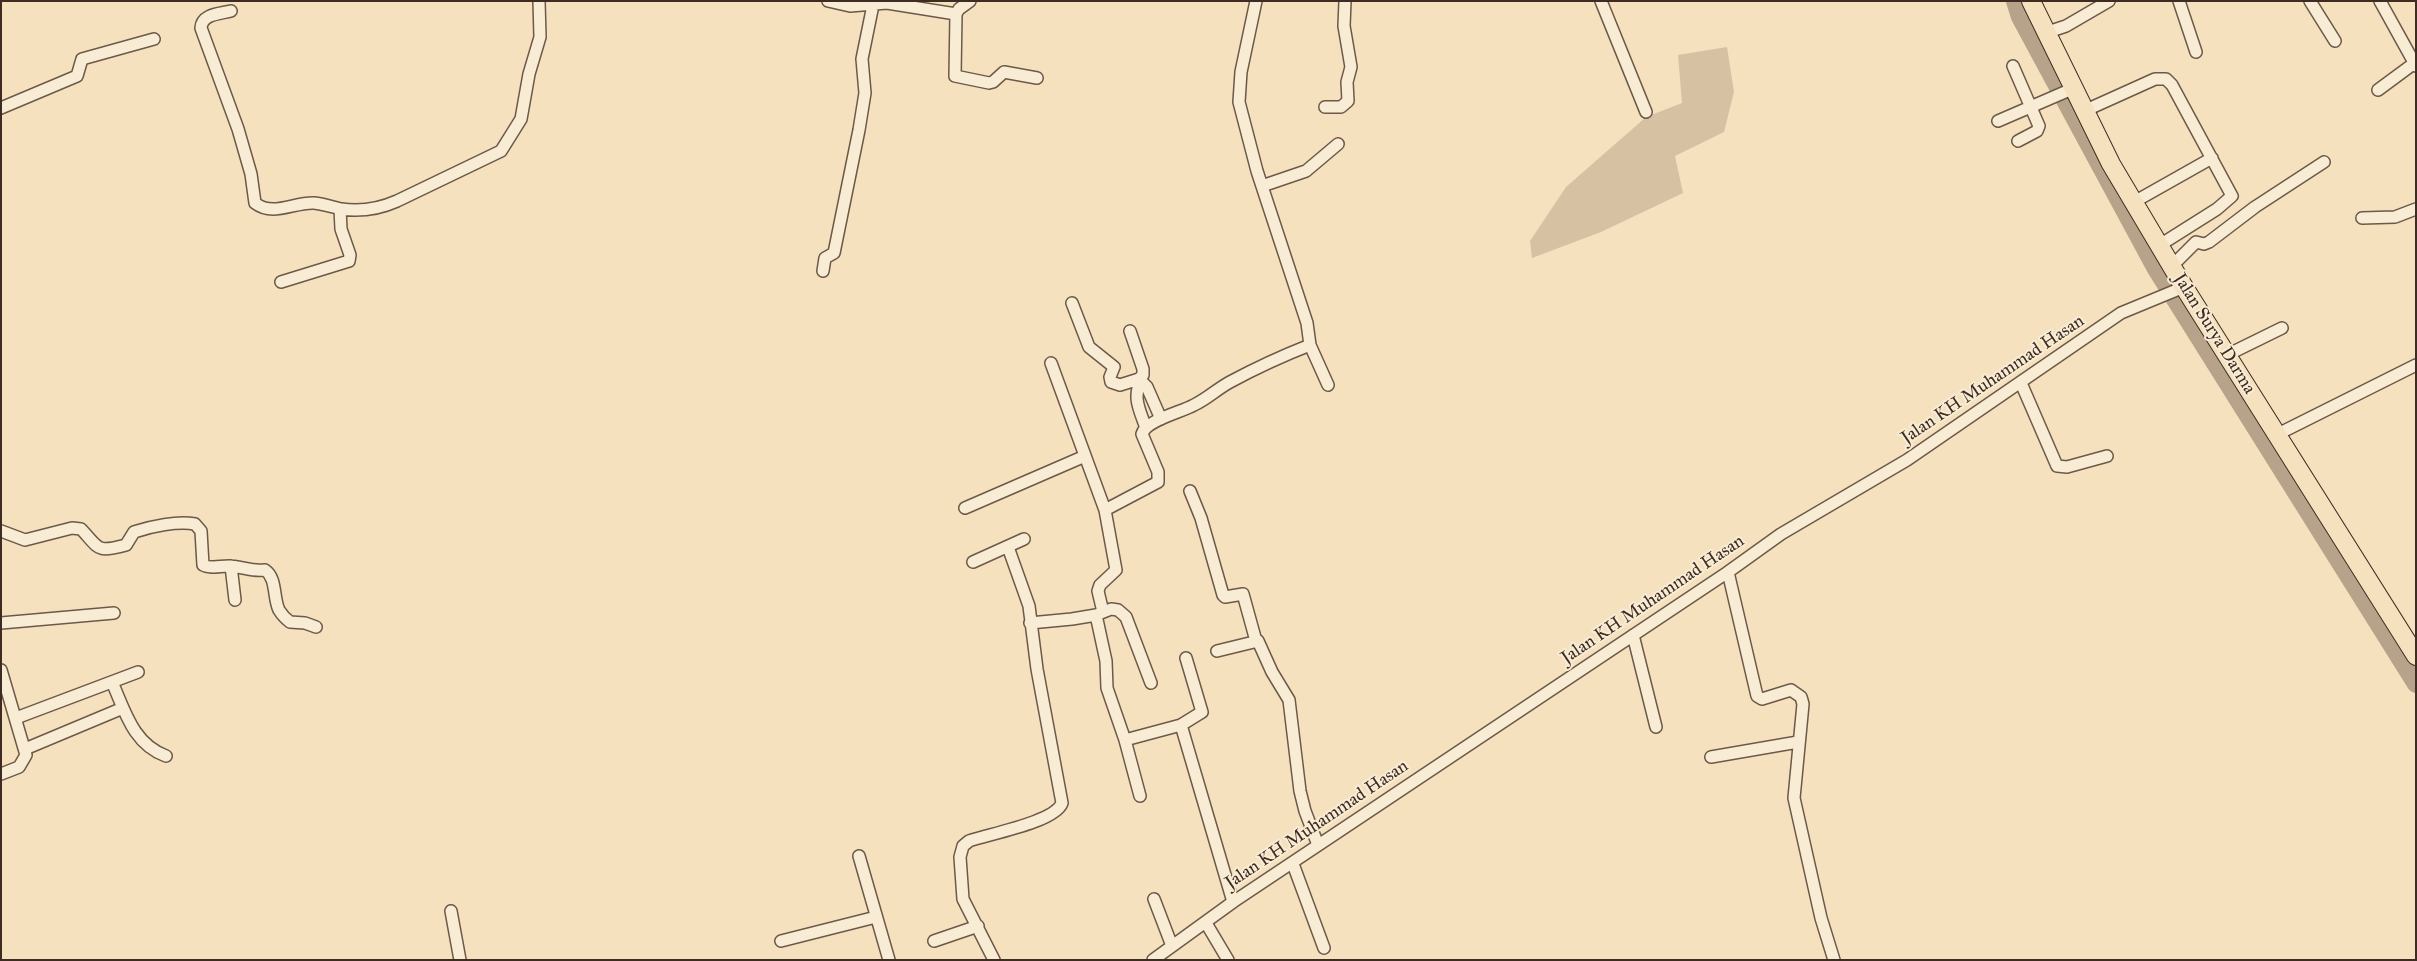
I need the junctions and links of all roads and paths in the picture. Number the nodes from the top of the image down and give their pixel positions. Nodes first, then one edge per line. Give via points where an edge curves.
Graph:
1 (539, 1) edge
2 (828, 1) edge
3 (970, 1) edge
4 (1256, 1) edge
5 (1344, 1) edge
6 (1601, 1) edge
7 (2031, 1) edge
8 (2109, 1) edge
9 (2178, 1) edge
10 (2310, 1) edge
11 (2380, 1) edge
12 (873, 5) junction
13 (231, 11) dead end
14 (956, 14) junction
15 (2045, 33) junction
16 (154, 39) dead end
17 (2335, 41) dead end
18 (2196, 52) dead end
19 (2415, 63) edge
20 (2013, 66) dead end
21 (1037, 78) dead end
22 (2378, 90) dead end
23 (2067, 91) junction
24 (2030, 106) junction
25 (1325, 107) dead end
26 (1, 108) edge
27 (2084, 111) junction
28 (1646, 112) dead end
29 (1998, 121) dead end
30 (2018, 141) dead end
31 (1338, 144) dead end
32 (2212, 158) junction
33 (2324, 162) dead end
34 (1262, 186) junction
35 (2134, 202) junction
36 (340, 208) junction
37 (2416, 209) edge
38 (2362, 218) dead end
39 (2160, 245) junction
40 (2172, 266) junction
41 (823, 271) dead end
42 (281, 282) dead end
43 (2180, 289) junction
44 (1072, 303) dead end
45 (2282, 328) dead end
46 (1130, 331) dead end
47 (1310, 345) junction
48 (2227, 355) junction
49 (1051, 363) dead end
50 (2416, 365) edge
51 (1140, 380) junction
52 (2021, 383) junction
53 (1328, 385) dead end
54 (1161, 419) junction
55 (1146, 428) junction
56 (2278, 434) junction
57 (1086, 456) junction
58 (2107, 456) dead end
59 (1190, 491) dead end
60 (965, 508) dead end
61 (1105, 510) junction
62 (1, 531) edge
63 (1024, 539) dead end
64 (1008, 547) junction
65 (973, 562) dead end
66 (231, 566) junction
67 (1728, 572) junction
68 (235, 600) dead end
69 (114, 613) dead end
70 (1099, 614) junction
71 (1, 623) edge
72 (1030, 623) junction
73 (316, 627) dead end
74 (1634, 635) junction
75 (1256, 641) junction
76 (1217, 652) dead end
77 (2416, 656) edge
78 (1186, 658) dead end
79 (1, 670) edge
80 (138, 672) dead end
81 (112, 682) junction
82 (1151, 683) dead end
83 (123, 708) junction
84 (16, 718) junction
85 (1181, 725) junction
86 (1656, 727) dead end
87 (1126, 740) junction
88 (1798, 742) junction
89 (24, 749) junction
90 (166, 756) dead end
91 (1710, 757) dead end
92 (1, 774) edge
93 (1140, 796) dead end
94 (1318, 845) junction
95 (859, 856) dead end
96 (1293, 864) junction
97 (1154, 899) dead end
98 (1233, 902) junction
99 (451, 911) dead end
100 (876, 916) junction
101 (1206, 923) junction
102 (978, 926) junction
103 (781, 941) dead end
104 (934, 941) dead end
105 (1172, 946) junction
106 (1324, 948) dead end
107 (460, 960) edge
108 (889, 960) edge
109 (994, 960) edge
110 (1153, 960) edge
111 (1228, 960) edge
112 (1834, 960) edge

1 - 36 street via 540,36 521,119 501,151 384,207 366,210
2 - 12 street via 850,6
3 - 14 street
4 - 34 street via 1238,89 1243,123
5 - 25 street via 1344,26 1351,67 1347,82 1348,101 1341,107
6 - 28 street
7 - 15 main road, Jalan Surya Darma
8 - 15 street via 2066,26
9 - 18 street
10 - 17 street
11 - 19 street
12 - 14 street via 887,3
12 - 41 street via 862,58 865,93 858,139 834,253 826,256
13 - 36 street via 206,17 201,28 238,129 255,203 271,209 313,203
14 - 21 street via 955,76 989,83 1004,72
15 - 23 main road, Jalan Surya Darma
16 - 26 street via 82,59 77,76
19 - 22 street
20 - 24 street
23 - 24 street
23 - 27 main road, Jalan Surya Darma
24 - 29 street
24 - 30 street via 2039,129
27 - 32 street via 2155,80 2166,79
27 - 35 main road, Jalan Surya Darma
31 - 34 street via 1306,171
32 - 35 street
32 - 39 street via 2231,192 2230,199
33 - 40 street via 2209,242 2196,242
34 - 47 street via 1307,323
35 - 39 main road, Jalan Surya Darma
36 - 42 street via 341,229 349,261
37 - 38 street via 2395,217
39 - 40 main road, Jalan Surya Darma
40 - 43 main road, Jalan Surya Darma
43 - 48 main road, Jalan Surya Darma
43 - 52 street, Jalan KH Muhammad Hasan via 2121,313
44 - 51 street via 1089,347 1114,367 1111,382 1120,385
45 - 48 street
46 - 51 street via 1143,369
47 - 53 street
47 - 54 street via 1275,359 1227,383 1195,405
48 - 56 main road, Jalan Surya Darma
49 - 57 street
50 - 56 street
51 - 54 street via 1147,387
51 - 55 street via 1136,397
52 - 58 street via 2057,466 2067,467
52 - 67 street, Jalan KH Muhammad Hasan via 1907,460 1781,534
54 - 55 street
55 - 61 street via 1142,434 1158,472 1158,482
56 - 77 main road, Jalan Surya Darma
57 - 60 street
57 - 61 street
59 - 75 street via 1201,518 1222,595 1243,594
61 - 70 street via 1116,570 1100,585
62 - 66 street via 25,540 72,528 81,529 95,546 104,549 126,545 134,532 142,529 195,524 200,531 203,565
63 - 64 street
64 - 65 street
64 - 72 street via 1021,579
66 - 68 street
66 - 73 street via 268,571 282,614 290,622
67 - 74 street, Jalan KH Muhammad Hasan
67 - 88 street via 1757,696 1762,699 1791,690 1801,697
69 - 71 street
70 - 72 street
70 - 82 street via 1111,609 1126,617
70 - 87 street via 1109,695
72 - 102 street via 1062,803 1054,814 969,840 963,846 960,857 963,900
74 - 86 street
74 - 94 street, Jalan KH Muhammad Hasan
75 - 76 street
75 - 94 street via 1288,697 1304,811
78 - 85 street via 1202,712
79 - 84 street
80 - 81 street
81 - 83 street
81 - 84 street
83 - 89 street
83 - 90 street via 135,733 155,752
84 - 89 street
85 - 87 street
85 - 98 street
87 - 93 street
88 - 91 street
88 - 112 street via 1794,798 1821,918
89 - 92 street via 23,763
94 - 96 street, Jalan KH Muhammad Hasan
95 - 100 street
96 - 98 street, Jalan KH Muhammad Hasan
96 - 106 street
97 - 105 street
98 - 101 street, Jalan KH Muhammad Hasan
99 - 107 street
100 - 103 street
100 - 108 street
101 - 105 street, Jalan KH Muhammad Hasan
101 - 111 street
102 - 104 street
102 - 109 street
105 - 110 street, Jalan KH Muhammad Hasan

